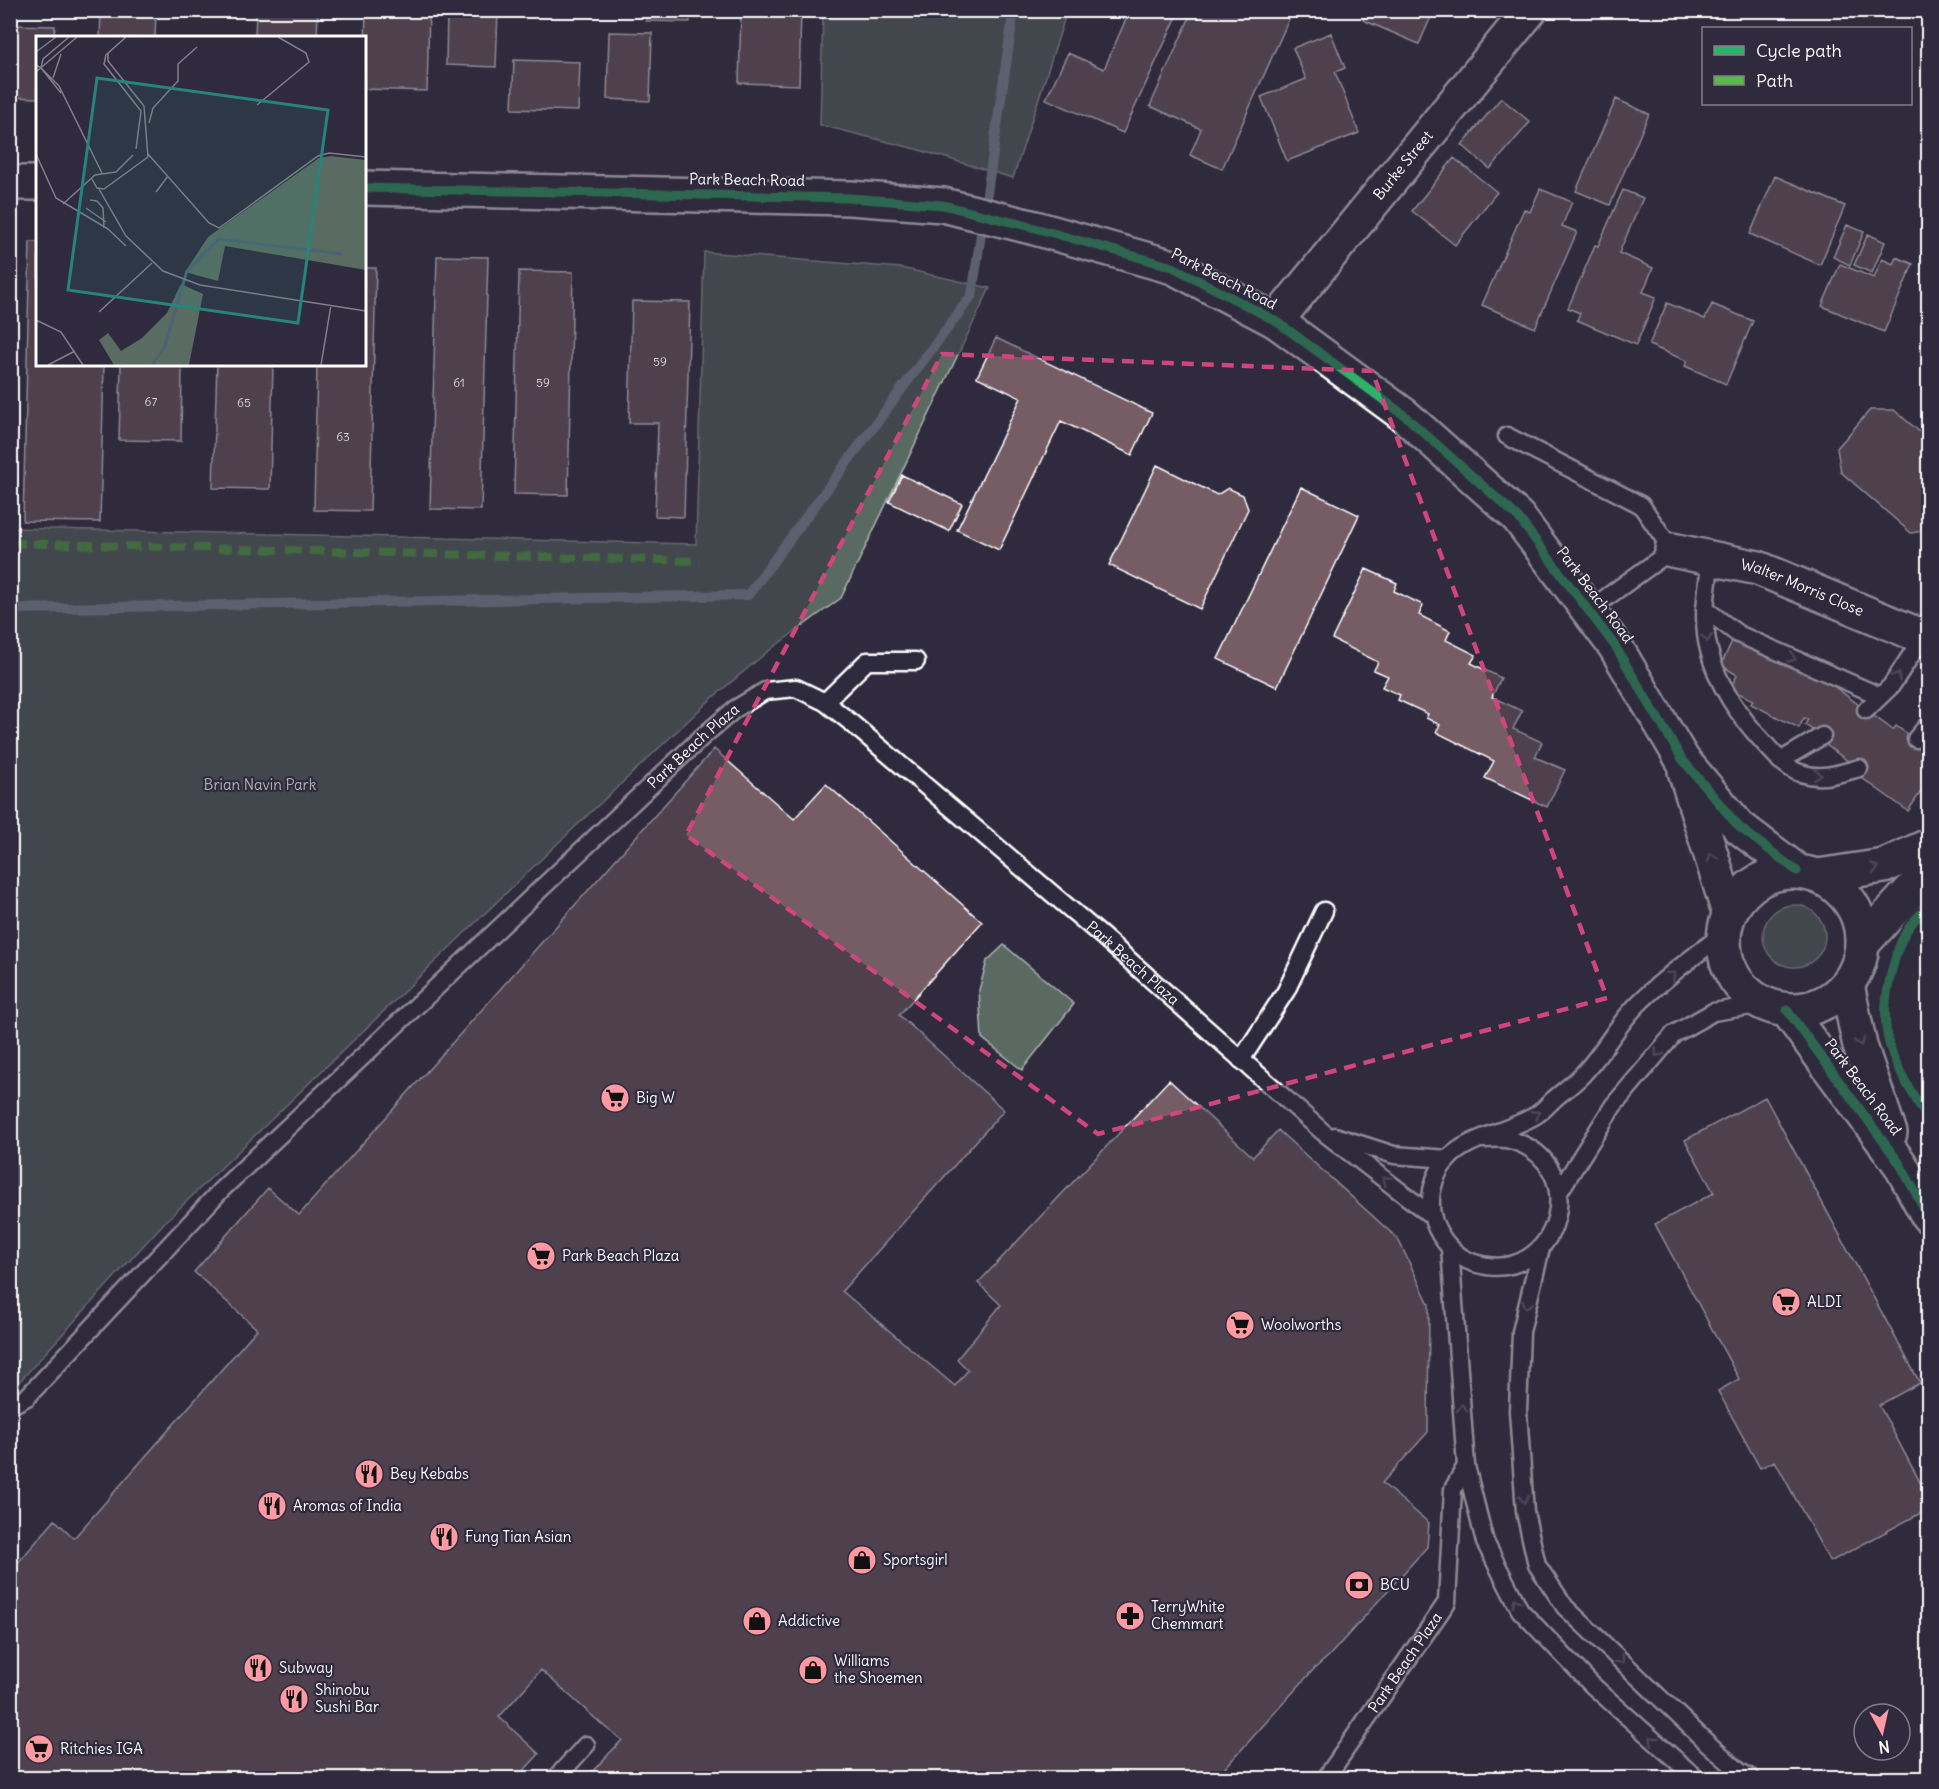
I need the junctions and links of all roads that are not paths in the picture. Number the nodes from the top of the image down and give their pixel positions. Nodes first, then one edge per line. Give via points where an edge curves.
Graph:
1 (1530, 10) edge
2 (10, 183) edge
3 (36, 183) edge
4 (366, 188) edge
5 (1276, 321) junction
6 (1508, 436) dead end
7 (1672, 550) junction
8 (1711, 559) junction
9 (1705, 609) junction
10 (1588, 610) junction
11 (1926, 638) edge
12 (916, 661) dead end
13 (1880, 696) junction
14 (825, 702) junction
15 (1866, 710) dead end
16 (1929, 724) edge
17 (1822, 736) dead end
18 (1916, 739) dead end
19 (1682, 759) junction
20 (1780, 761) junction
21 (1859, 768) dead end
22 (1929, 846) edge
23 (1929, 872) edge
24 (1808, 874) junction
25 (1324, 911) dead end
26 (1727, 923) junction
27 (1863, 943) junction
28 (1847, 985) junction
29 (1776, 1007) junction
30 (1241, 1060) junction
31 (1323, 1132) junction
32 (1483, 1139) junction
33 (1448, 1159) junction
34 (1900, 1164) junction
35 (1559, 1192) junction
36 (1432, 1216) junction
37 (1929, 1216) edge
38 (1450, 1248) junction
39 (1541, 1248) junction
40 (10, 1406) edge
41 (1466, 1466) junction
42 (586, 1745) dead end
43 (556, 1779) edge
44 (1326, 1779) edge
45 (1696, 1779) edge
46 (1751, 1779) edge

1 - 5 street, Burke Street
2 - 3 street
4 - 5 street, Park Beach Road via 850,198 943,205 1173,267
5 - 10 street, Park Beach Road via 1404,416 1518,517
6 - 7 lane via 1641,505
7 - 8 street, Walter Morris Close
7 - 10 lane
8 - 9 lane
8 - 11 street, Walter Morris Close via 1758,568
9 -> 13 lane via 1738,634
9 -> 20 lane via 1708,649 1719,681 1742,720
10 - 19 street, Park Beach Road via 1616,646
13 -> 11 lane
12 - 14 lane via 867,661
13 - 15 lane
14 - 30 lane, Park Beach Plaza
14 - 40 lane, Park Beach Plaza via 796,688 765,691 735,709 702,737 222,1189 27,1397
16 - 18 lane
17 - 20 lane
19 - 24 street, Park Beach Road via 1739,827
26 -> 19 street, Park Beach Road
20 -> 21 lane via 1798,773 1823,777
24 -> 22 street via 1884,866
23 - 27 street
24 - 26 street via 1777,874 1757,881 1741,895
24 - 27 street via 1837,887 1851,903 1861,922
25 - 30 lane via 1286,991
26 - 29 street via 1725,955 1733,975 1746,992
32 -> 26 lane via 1537,1115 1581,1075 1636,1005
27 - 28 street via 1859,966
28 - 29 street via 1830,1000 1809,1008
28 -> 34 street, Park Beach Road via 1860,1046
29 - 34 street, Park Beach Road
29 -> 35 lane via 1713,1012 1674,1034 1613,1106
30 - 31 lane, Park Beach Plaza
31 - 33 lane via 1394,1155
36 -> 31 lane, Park Beach Plaza
32 - 33 lane via 1464,1146
32 - 35 lane via 1504,1138 1524,1145 1553,1173
33 - 36 lane via 1436,1176
34 - 37 street, Park Beach Road
35 - 39 lane via 1559,1213
36 - 38 lane via 1438,1233
38 - 39 lane via 1466,1260 1485,1266 1505,1266 1524,1260
41 -> 38 lane
39 -> 46 lane via 1521,1332 1518,1411 1524,1512 1537,1565 1565,1607 1704,1740
41 - 44 lane, Park Beach Plaza via 1453,1489 1447,1602
45 -> 41 lane via 1592,1685 1520,1610 1485,1542
42 - 43 lane

